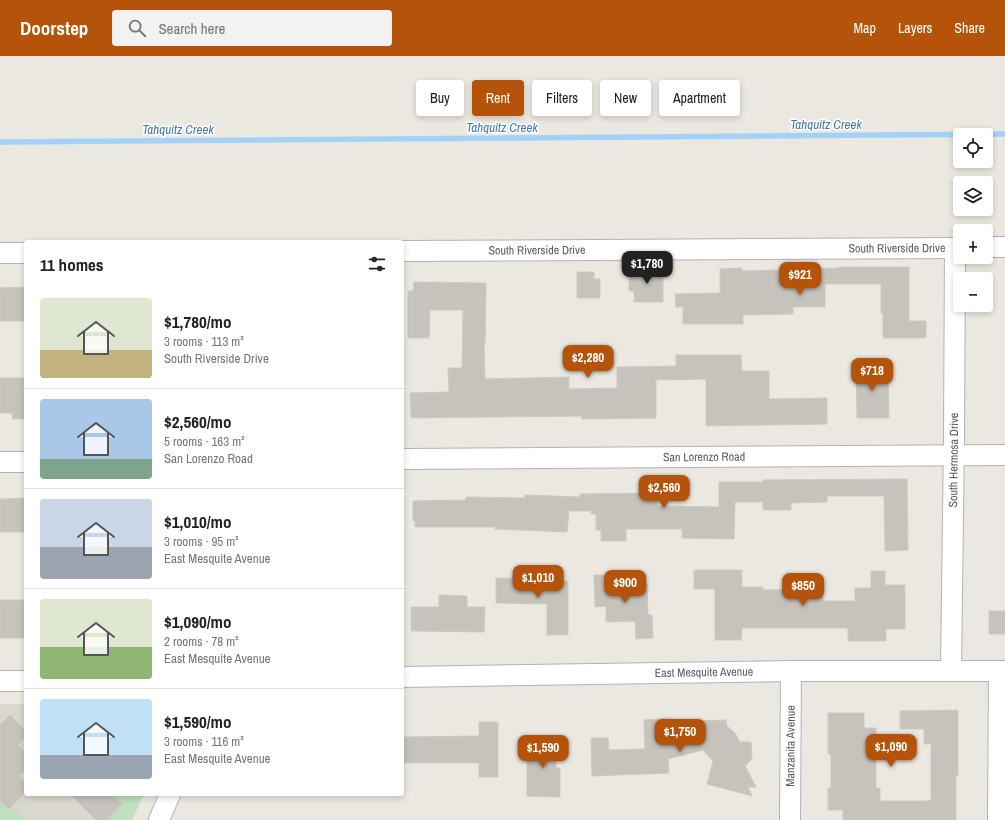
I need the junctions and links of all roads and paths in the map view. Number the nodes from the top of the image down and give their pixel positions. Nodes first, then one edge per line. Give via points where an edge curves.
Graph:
1 (1005, 247) edge
2 (953, 248) edge
3 (993, 248) edge
4 (404, 251) edge
5 (0, 253) edge
6 (24, 253) edge
7 (958, 264) edge
8 (1005, 455) edge
9 (954, 456) junction
10 (404, 459) edge
11 (0, 462) edge
12 (24, 462) edge
13 (791, 671) junction
14 (952, 671) junction
15 (1002, 671) edge
16 (404, 677) edge
17 (0, 681) edge
18 (24, 681) edge
19 (169, 796) edge
20 (159, 820) edge
21 (790, 820) edge
22 (998, 820) edge

1 - 3 street
2 - 4 street, South Riverside Drive
5 - 6 street
7 - 9 street, South Hermosa Drive
8 - 9 street, San Lorenzo Road
9 - 10 street, San Lorenzo Road
9 - 14 street, South Hermosa Drive
11 - 12 street
13 - 14 street, East Mesquite Avenue
13 - 16 street, East Mesquite Avenue
13 - 21 street, Manzanita Avenue
14 - 15 street, East Mesquite Avenue
15 - 22 street
17 - 18 street
19 - 20 street

